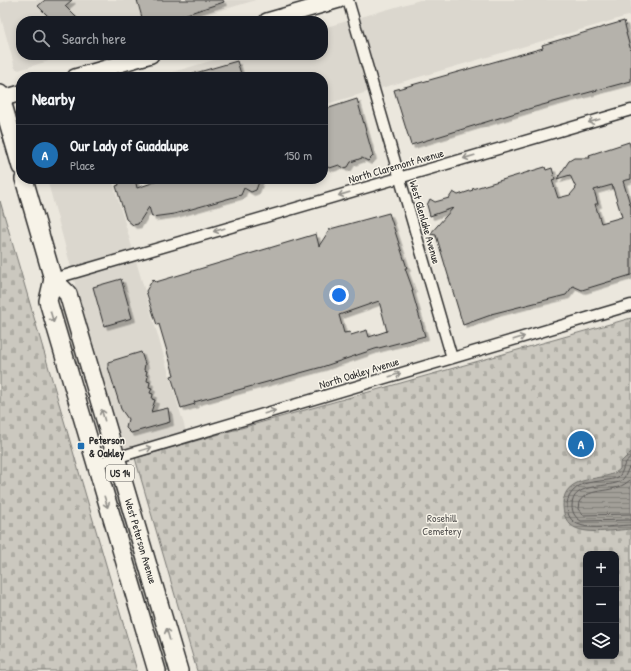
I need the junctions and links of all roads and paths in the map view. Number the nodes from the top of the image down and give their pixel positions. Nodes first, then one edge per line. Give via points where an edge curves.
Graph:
1 (339, 0) edge
2 (348, 0) edge
3 (284, 16) edge
4 (134, 60) edge
5 (92, 72) edge
6 (16, 94) edge
7 (0, 97) edge
8 (631, 110) edge
9 (16, 150) edge
10 (400, 178) junction
11 (25, 184) edge
12 (53, 279) junction
13 (631, 305) edge
14 (452, 358) junction
15 (116, 458) junction
16 (95, 464) junction
17 (157, 671) edge
18 (179, 671) edge

1 - 3 main road
2 - 10 street, West Glenlake Avenue
4 - 5 main road
6 - 7 main road
7 - 9 main road
8 -> 10 street, North Claremont Avenue
10 -> 12 street, North Claremont Avenue
10 - 14 street, West Glenlake Avenue
11 - 12 main road, West Peterson Avenue / US 14
15 -> 12 main road, West Peterson Avenue / US 14 via 68,294
12 -> 16 main road, West Peterson Avenue / US 14 via 48,301
14 -> 13 street, North Oakley Avenue
15 -> 14 street, North Oakley Avenue
15 - 16 street, North Oakley Avenue
18 -> 15 main road, West Peterson Avenue / US 14
16 -> 17 main road, West Peterson Avenue / US 14

